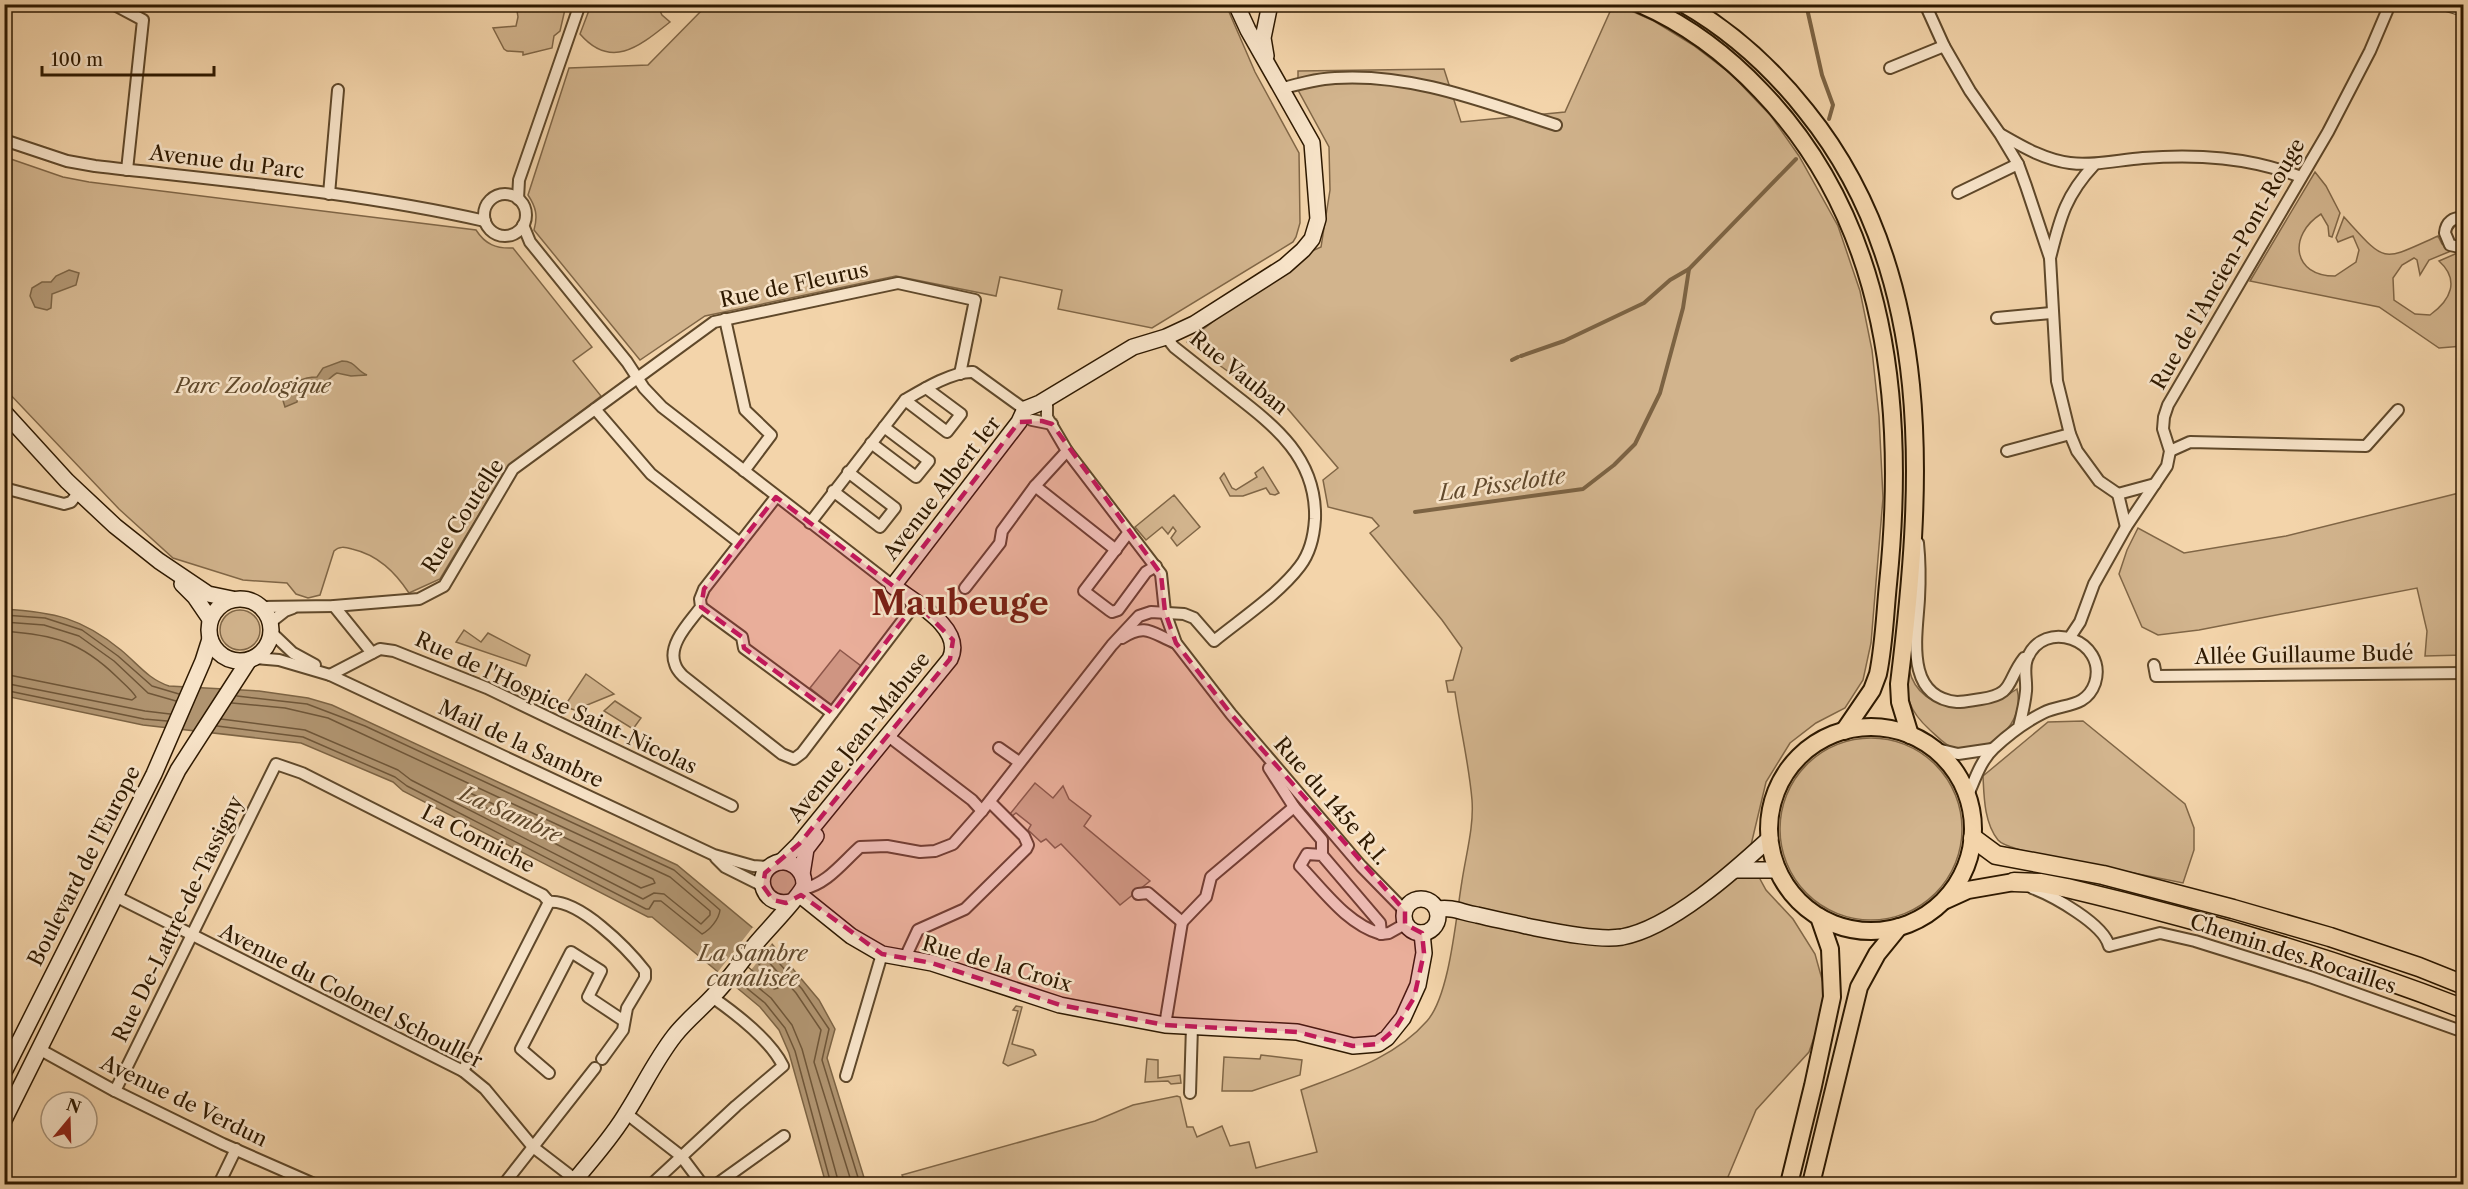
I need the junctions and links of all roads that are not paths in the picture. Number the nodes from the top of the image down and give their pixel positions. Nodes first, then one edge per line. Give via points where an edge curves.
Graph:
1 (112, 4) edge
2 (580, 4) edge
3 (1236, 4) edge
4 (1270, 4) edge
5 (1640, 4) edge
6 (1925, 4) edge
7 (2390, 4) edge
8 (2447, 4) edge
9 (1688, 6) edge
10 (2463, 9) edge
11 (1944, 46) junction
12 (1267, 64) junction
13 (1890, 68) dead end
14 (1280, 89) junction
15 (338, 90) dead end
16 (1556, 125) dead end
17 (2000, 134) junction
18 (4, 140) edge
19 (2018, 164) junction
20 (2094, 165) junction
21 (127, 170) junction
22 (2301, 177) junction
23 (1958, 193) dead end
24 (329, 194) junction
25 (513, 197) junction
26 (485, 215) junction
27 (2463, 218) edge
28 (523, 225) junction
29 (514, 234) junction
30 (530, 242) junction
31 (2463, 248) edge
32 (2050, 258) junction
33 (2051, 313) junction
34 (1997, 318) dead end
35 (725, 319) junction
36 (1166, 337) junction
37 (960, 374) junction
38 (637, 378) junction
39 (926, 387) junction
40 (1047, 399) junction
41 (904, 400) junction
42 (595, 409) junction
43 (2398, 410) dead end
44 (4, 412) edge
45 (1026, 414) junction
46 (1052, 424) junction
47 (884, 427) junction
48 (2070, 434) junction
49 (871, 443) junction
50 (1067, 451) junction
51 (2007, 451) dead end
52 (2170, 451) junction
53 (744, 471) junction
54 (848, 472) junction
55 (2156, 483) junction
56 (1035, 486) junction
57 (4, 489) edge
58 (833, 491) junction
59 (79, 492) junction
60 (2118, 494) junction
61 (776, 497) junction
62 (1916, 518) junction
63 (810, 523) junction
64 (2126, 527) junction
65 (1129, 532) junction
66 (740, 543) junction
67 (1116, 550) junction
68 (159, 561) junction
69 (1156, 566) junction
70 (893, 586) junction
71 (965, 588) dead end
72 (232, 599) junction
73 (916, 603) junction
74 (334, 606) junction
75 (262, 607) junction
76 (296, 607) junction
77 (701, 607) junction
78 (1165, 612) junction
79 (210, 619) junction
80 (271, 628) junction
81 (2070, 637) junction
82 (210, 639) junction
83 (1176, 643) junction
84 (1112, 645) junction
85 (2033, 649) junction
86 (372, 653) junction
87 (252, 659) junction
88 (2154, 665) dead end
89 (2463, 673) edge
90 (330, 675) junction
91 (832, 714) junction
92 (1231, 714) junction
93 (2019, 727) junction
94 (1844, 731) junction
95 (887, 735) junction
96 (1910, 735) junction
97 (999, 748) dead end
98 (1934, 748) junction
99 (1992, 749) junction
100 (1020, 762) junction
101 (276, 764) joint
102 (863, 766) junction
103 (1968, 795) junction
104 (990, 802) junction
105 (732, 806) dead end
106 (1294, 807) junction
107 (982, 811) junction
108 (1770, 838) junction
109 (1973, 838) junction
110 (714, 855) junction
111 (1322, 855) junction
112 (775, 864) junction
113 (1735, 870) junction
114 (1778, 870) junction
115 (2014, 882) junction
116 (799, 890) junction
117 (765, 891) junction
118 (1138, 894) dead end
119 (115, 896) junction
120 (1945, 900) junction
121 (549, 902) junction
122 (1437, 916) junction
123 (1405, 917) junction
124 (1819, 917) junction
125 (1182, 922) junction
126 (1899, 927) junction
127 (765, 932) junction
128 (1422, 933) junction
129 (1381, 934) junction
130 (191, 935) junction
131 (882, 954) junction
132 (904, 960) junction
133 (2463, 986) edge
134 (712, 997) junction
135 (2463, 1009) edge
136 (624, 1021) junction
137 (1165, 1025) junction
138 (1192, 1026) junction
139 (2463, 1032) edge
140 (39, 1049) junction
141 (602, 1059) dead end
142 (595, 1068) dead end
143 (463, 1071) junction
144 (4, 1072) edge
145 (549, 1073) dead end
146 (846, 1076) dead end
147 (115, 1091) junction
148 (1190, 1093) dead end
149 (627, 1114) junction
150 (4, 1120) edge
151 (784, 1136) dead end
152 (533, 1147) junction
153 (236, 1149) junction
154 (681, 1156) junction
155 (574, 1182) edge
156 (219, 1185) edge
157 (315, 1185) edge
158 (504, 1185) edge
159 (652, 1185) edge
160 (702, 1185) edge
161 (717, 1185) edge
162 (1789, 1185) edge
163 (1811, 1185) edge

1 - 21 street via 143,20
2 - 25 street
3 - 12 main road
4 - 12 main road via 1263,38
5 - 94 main road via 1718,50 1777,108 1832,186 1855,235 1872,288 1890,390 1893,534 1878,674
6 - 11 street
7 - 22 street, Rue de l'Ancien-Pont-Rouge via 2328,132
8 - 10 street
9 - 62 main road via 1736,39 1794,95 1822,131 1861,195 1885,258 1906,343
11 - 13 street
11 - 17 street
12 - 14 main road
14 - 16 street via 1337,78 1400,80 1442,88
14 - 36 main road via 1312,143 1318,219 1312,239 1273,274 1194,324
15 - 24 street
17 - 19 street
17 - 20 street via 2048,158
18 - 21 street, Avenue du Parc via 67,161
19 - 23 street
19 - 32 street
20 - 22 street via 2198,156 2248,161
20 - 32 street via 2076,184 2064,208
21 - 24 street, Avenue du Parc
22 - 52 street, Rue de l'Ancien-Pont-Rouge via 2168,405 2163,429
24 - 26 street, Avenue du Parc via 447,213
25 - 26 street via 496,196 487,204
25 - 28 street via 525,211
26 - 29 street via 493,232
27 - 31 street via 2450,222 2445,233 2450,245
28 - 29 street
28 - 30 street
29 - 30 street
30 - 38 street
32 - 33 street
33 - 34 street
33 - 48 street via 2057,381
35 - 37 street, Rue de Fleurus via 898,283 975,300
35 - 38 street, Rue de Fleurus via 714,322
35 - 53 street via 745,410 771,435
36 - 40 main road via 1133,347
36 - 78 street, Rue Vauban via 1283,434 1315,497 1314,532 1300,566 1214,642 1194,618
37 - 39 street
37 - 45 street via 977,374
38 - 42 street, Rue Coutelle
38 - 53 street via 662,407
39 - 41 street
39 - 41 street via 961,414 947,432
40 - 45 main road, Avenue Albert Ier
40 - 46 street, Rue du 145e R.I. via 1046,412
41 - 47 street
42 - 66 street via 651,474
42 - 74 street, Rue Coutelle via 513,469 444,586 420,599
43 - 52 street via 2367,446 2190,442
44 - 59 main road
45 - 46 street
45 - 70 main road, Avenue Albert Ier
46 - 50 street, Rue du 145e R.I.
47 - 49 street
47 - 49 street via 929,460 916,477
48 - 51 street
48 - 60 street via 2099,481
49 - 54 street
50 - 56 street
50 - 65 street, Rue du 145e R.I.
52 - 55 street via 2167,466
53 - 61 street
54 - 58 street
54 - 58 street via 895,508 880,527
55 - 60 street
55 - 64 street
56 - 67 street
56 - 71 street via 1002,531 1000,543
57 - 59 street via 64,504
58 - 63 street
59 - 68 main road
60 - 64 street
61 - 63 street
61 - 66 street
62 - 85 street via 1921,568 1915,650 1925,684 1939,696 1955,702 2002,695
62 - 96 main road via 1899,684
63 - 70 street
64 - 81 street
65 - 67 street
65 - 69 street, Rue du 145e R.I.
66 - 77 street via 704,589
67 - 69 street via 1084,591 1113,612 1146,572
68 - 72 main road via 208,594
68 - 79 main road via 195,597
69 - 78 street, Rue du 145e R.I. via 1164,586
70 - 73 main road, Avenue Jean-Mabuse
72 - 75 main road via 253,601
72 - 79 main road via 223,603
73 - 91 street
73 - 95 main road, Avenue Jean-Mabuse via 950,633 952,654
74 - 76 street, Rue Coutelle
74 - 86 street
75 - 76 street, Rue Coutelle
75 - 80 main road
76 - 80 street via 285,611
77 - 91 street via 742,637 744,648
77 - 91 street via 682,632 673,656 683,676 782,754 794,759
78 - 83 street, Rue du 145e R.I.
78 - 84 street via 1139,616
79 - 82 main road
80 - 87 main road via 264,651
80 - 90 street via 293,653
81 - 85 street via 2049,638
81 - 93 street via 2089,650 2096,664 2094,684 2085,698 2069,707 2045,712
82 - 87 main road via 227,659
82 - 144 main road, Boulevard de l'Europe via 168,743
83 - 84 street via 1144,629 1134,630
83 - 92 street, Rue du 145e R.I.
84 - 100 street
85 - 93 street via 2027,659 2025,706
86 - 90 street
86 - 105 street, Rue de l'Hospice Saint-Nicolas via 380,649 394,651 487,688
87 - 90 street, Mail de la Sambre via 279,660
87 - 119 main road via 238,674 178,770
88 - 89 street, Allée Guillaume Budé via 2156,676
90 - 110 street, Mail de la Sambre
92 - 106 street, Rue du 145e R.I.
92 - 123 street, Rue du 145e R.I.
93 - 99 street
94 - 96 main road via 1884,728
94 - 108 main road via 1803,753 1788,771 1772,807
95 - 102 main road, Avenue Jean-Mabuse
95 - 107 street
96 - 98 main road
97 - 100 street
98 - 99 street via 1958,754
98 - 103 main road via 1959,777
99 - 103 street
100 - 104 street
101 - 121 street, La Corniche via 435,839 543,895
101 - 130 street, Rue De-Lattre-de-Tassigny
102 - 112 main road, Avenue Jean-Mabuse via 799,844
102 - 116 main road via 806,849
103 - 109 main road
104 - 107 street
104 - 132 street via 1024,836 1026,849 965,909 918,930
106 - 111 street, Rue du 145e R.I. via 1322,840
106 - 125 street via 1211,877 1206,897
107 - 116 street via 949,847 920,852 860,847 816,886
108 - 113 main road
108 - 114 main road
109 - 120 main road via 1965,871
109 - 133 highway via 1996,855 2103,875 2244,912 2419,967
110 - 112 street, Mail de la Sambre via 753,866
110 - 117 street via 725,867
111 - 129 street via 1380,923
111 - 129 street via 1307,854 1300,866 1343,911 1365,929
112 - 116 main road via 793,865
112 - 117 main road via 762,879
113 - 114 main road
113 - 122 main road via 1653,926 1620,937 1553,931 1453,907
114 - 124 main road via 1795,897
115 - 120 main road via 1968,890
115 - 135 highway via 2067,888 2227,928 2385,979
115 - 139 street, Chemin des Rocailles via 2052,895 2070,906 2100,932 2109,946 2160,933 2195,941
116 - 117 main road via 779,903
116 - 127 main road
116 - 131 main road, Rue de la Croix via 851,936
117 - 127 main road
118 - 125 street via 1148,893
119 - 130 street, Avenue du Colonel Schouller
119 - 140 main road
120 - 126 main road via 1932,912
121 - 136 street, La Corniche via 559,901 587,916 645,971
121 - 143 street
122 - 123 main road via 1432,904 1419,899 1408,905
122 - 128 main road via 1433,928
123 - 128 main road via 1415,933
123 - 129 street via 1389,933
124 - 126 main road via 1866,931
124 - 162 main road via 1830,950 1832,997
125 - 137 street
126 - 163 main road via 1877,954 1859,987
127 - 134 main road
128 - 138 main road, Rue de la Croix via 1424,953 1414,998 1395,1029 1378,1044 1353,1046 1297,1032
130 - 143 street, Avenue du Colonel Schouller
130 - 147 street, Rue De-Lattre-de-Tassigny
131 - 132 main road, Rue de la Croix
131 - 146 street
132 - 137 main road, Rue de la Croix via 932,963 1060,1005
134 - 149 main road via 675,1034
134 - 154 street via 774,1052 783,1066
136 - 141 street via 623,1030
136 - 145 street via 588,997 602,971 571,952 521,1049
137 - 138 main road, Rue de la Croix
138 - 148 street
140 - 147 street, Avenue de Verdun
140 - 150 main road
142 - 152 street
143 - 152 street, Avenue du Colonel Schouller via 484,1089
147 - 153 street, Avenue de Verdun
149 - 154 street
149 - 155 main road
151 - 161 street
152 - 155 street, Avenue du Colonel Schouller
152 - 158 street
153 - 156 street
153 - 157 street, Avenue de Verdun
154 - 159 street
154 - 160 street

